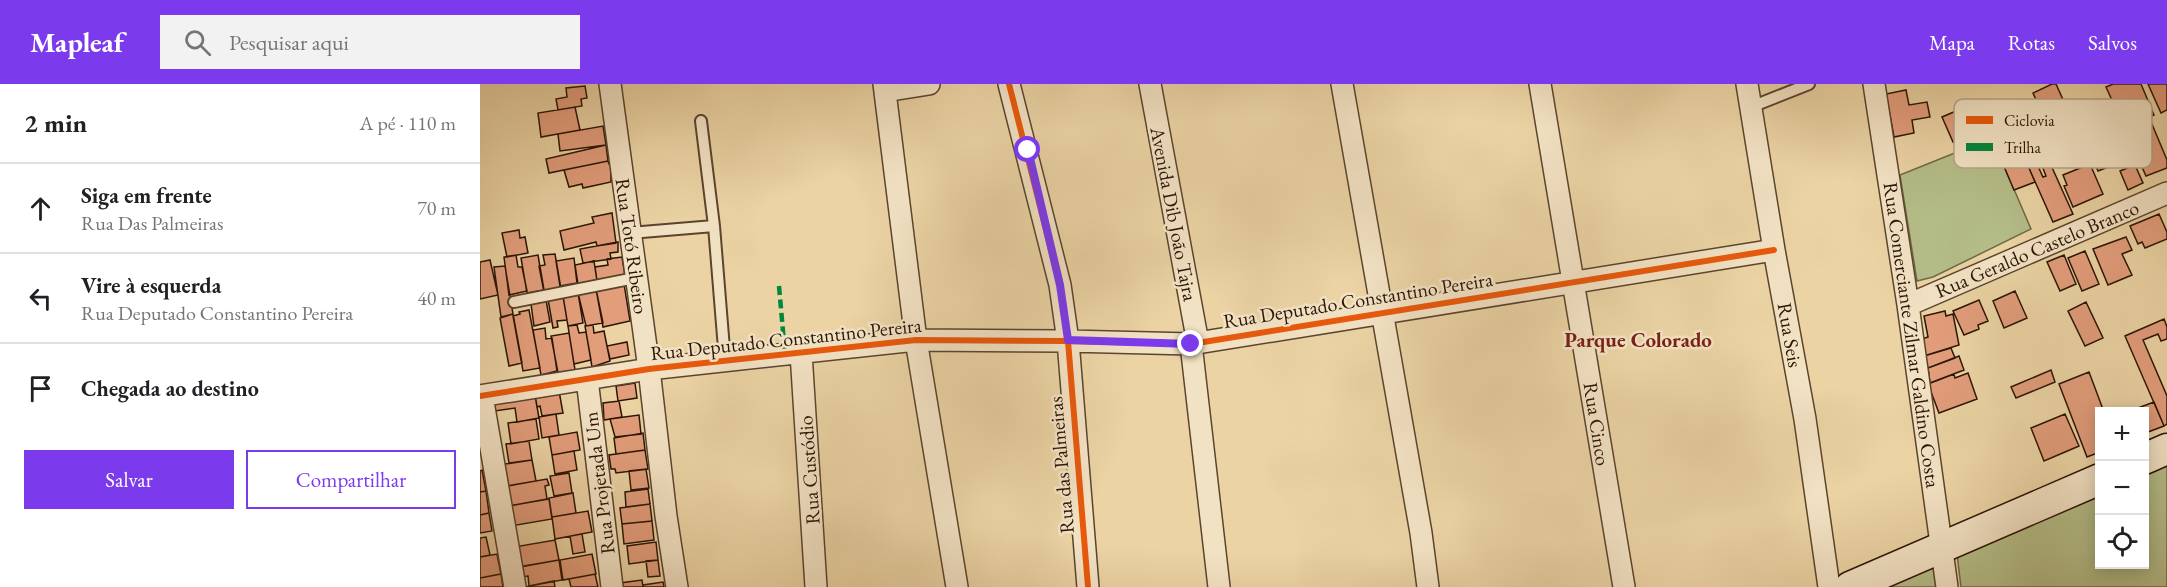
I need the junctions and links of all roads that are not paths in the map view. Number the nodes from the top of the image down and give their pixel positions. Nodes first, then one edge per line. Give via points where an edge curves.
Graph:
1 (610, 84) edge
2 (929, 84) edge
3 (1009, 84) edge
4 (1150, 84) edge
5 (1342, 84) edge
6 (1540, 84) edge
7 (1747, 84) edge
8 (1809, 84) edge
9 (1874, 84) edge
10 (885, 88) edge
11 (1751, 107) junction
12 (701, 121) dead end
13 (2167, 193) edge
14 (714, 226) junction
15 (630, 233) junction
16 (1774, 250) junction
17 (635, 278) junction
18 (1573, 283) junction
19 (514, 302) dead end
20 (1908, 305) junction
21 (1382, 312) junction
22 (916, 340) junction
23 (1068, 340) junction
24 (1194, 344) junction
25 (801, 353) junction
26 (725, 360) junction
27 (649, 369) junction
28 (587, 380) junction
29 (481, 396) edge
30 (2167, 449) edge
31 (2149, 457) edge
32 (2095, 481) edge
33 (1943, 548) junction
34 (515, 587) edge
35 (612, 587) edge
36 (677, 587) edge
37 (816, 587) edge
38 (957, 587) edge
39 (1088, 587) edge
40 (1219, 587) edge
41 (1428, 587) edge
42 (1624, 587) edge
43 (1829, 587) edge
44 (1850, 587) edge
45 (1947, 587) edge

1 - 15 street, Rua Totó Ribeiro
2 - 10 street
3 - 23 street via 1060,285
4 - 24 street, Avenida Dib João Tajra
5 - 21 street
6 - 18 street, Rua Cinco
7 - 11 street, Rua Seis
8 - 11 lane
9 - 20 street, Rua Comerciante Zilmar Galdino Costa
10 - 22 street
11 - 16 street, Rua Seis
12 - 14 lane
13 - 20 street, Rua Geraldo Castelo Branco
14 - 15 lane
14 - 26 lane
15 - 17 street, Rua Totó Ribeiro
16 - 18 street, Rua Deputado Constantino Pereira
16 - 43 street, Rua Seis via 1805,419
17 - 19 lane
17 - 27 street, Rua Totó Ribeiro
18 - 21 street, Rua Deputado Constantino Pereira
18 - 42 street, Rua Cinco
20 - 33 street, Rua Comerciante Zilmar Galdino Costa
21 - 24 street, Rua Deputado Constantino Pereira
21 - 41 street
22 - 23 street, Rua Deputado Constantino Pereira
22 - 25 street, Rua Deputado Constantino Pereira
22 - 38 street
23 - 24 street, Rua Deputado Constantino Pereira
23 - 39 street, Rua das Palmeiras
24 - 40 street, Avenida Dib João Tajra
25 - 26 street, Rua Deputado Constantino Pereira
25 - 37 street, Rua Custódio
26 - 27 street, Rua Deputado Constantino Pereira
27 - 28 street, Rua Deputado Constantino Pereira
27 - 36 street, Rua Totó Ribeiro
28 - 29 street, Rua Deputado Constantino Pereira
28 - 35 street, Rua Projetada Um
29 - 34 street
30 - 31 main road
32 - 33 main road
33 - 44 main road
33 - 45 street, Rua Comerciante Zilmar Galdino Costa

